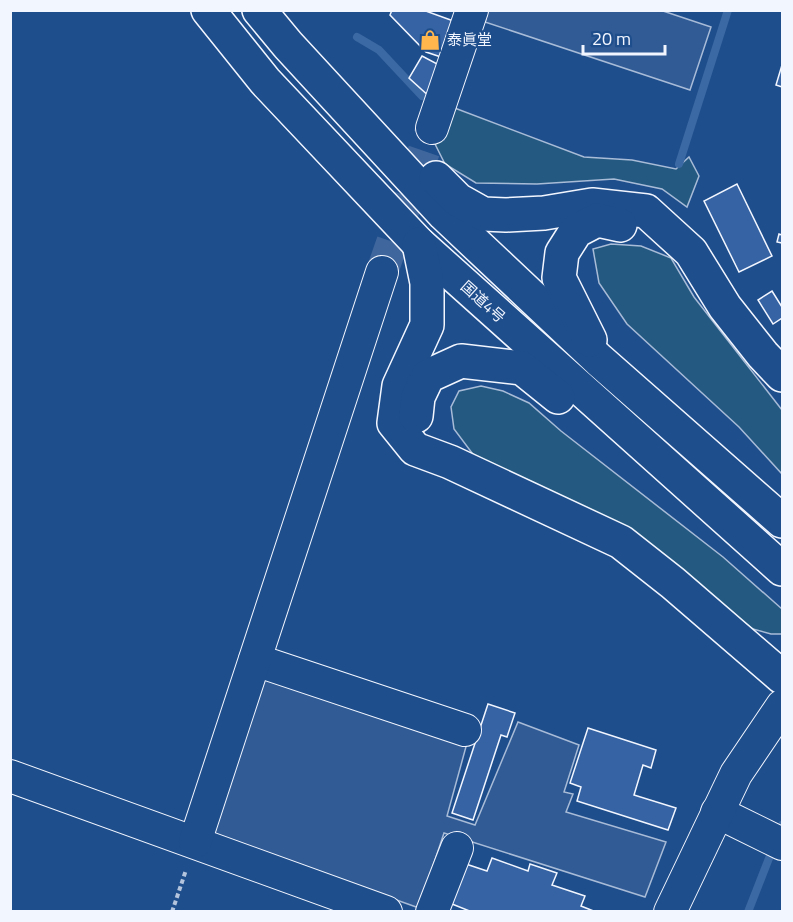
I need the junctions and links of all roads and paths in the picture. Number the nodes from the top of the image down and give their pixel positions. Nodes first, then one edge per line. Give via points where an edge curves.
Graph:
1 (208, 10) edge
2 (259, 10) edge
3 (472, 10) edge
4 (288, 45) junction
5 (432, 128) tunnel mouth
6 (419, 244) junction
7 (691, 252) junction
8 (382, 272) tunnel mouth
9 (599, 360) junction
10 (783, 375) edge
11 (450, 462) junction
12 (691, 489) junction
13 (783, 521) edge
14 (783, 568) edge
15 (255, 660) junction
16 (783, 677) edge
17 (783, 706) edge
18 (465, 730) dead end
19 (10, 776) edge
20 (717, 812) junction
21 (770, 838) edge
22 (195, 842) junction
23 (457, 848) dead end
24 (172, 912) edge
25 (386, 912) edge
26 (432, 912) edge
27 (670, 912) edge

1 - 6 highway, 国道4号 via 265,81
2 - 4 highway
3 - 5 street
4 - 7 highway via 343,82 458,200 483,214 544,213 592,205 646,210
4 - 9 highway via 444,214
6 - 11 highway via 426,283 427,325 399,386 394,423 415,449
6 - 12 highway, 国道4号
7 - 9 highway via 645,229 597,220 576,231 562,253 559,278
7 - 10 highway via 725,307
8 - 15 street
9 - 13 highway
11 - 12 highway via 416,422 418,397 428,376 461,361 522,368 634,459
11 - 16 highway via 621,542
12 - 14 highway, 国道4号
15 - 18 street
15 - 22 street
17 - 20 street via 736,774
19 - 22 street
20 - 21 street
20 - 27 street
22 - 24 path
22 - 25 street
23 - 26 street

